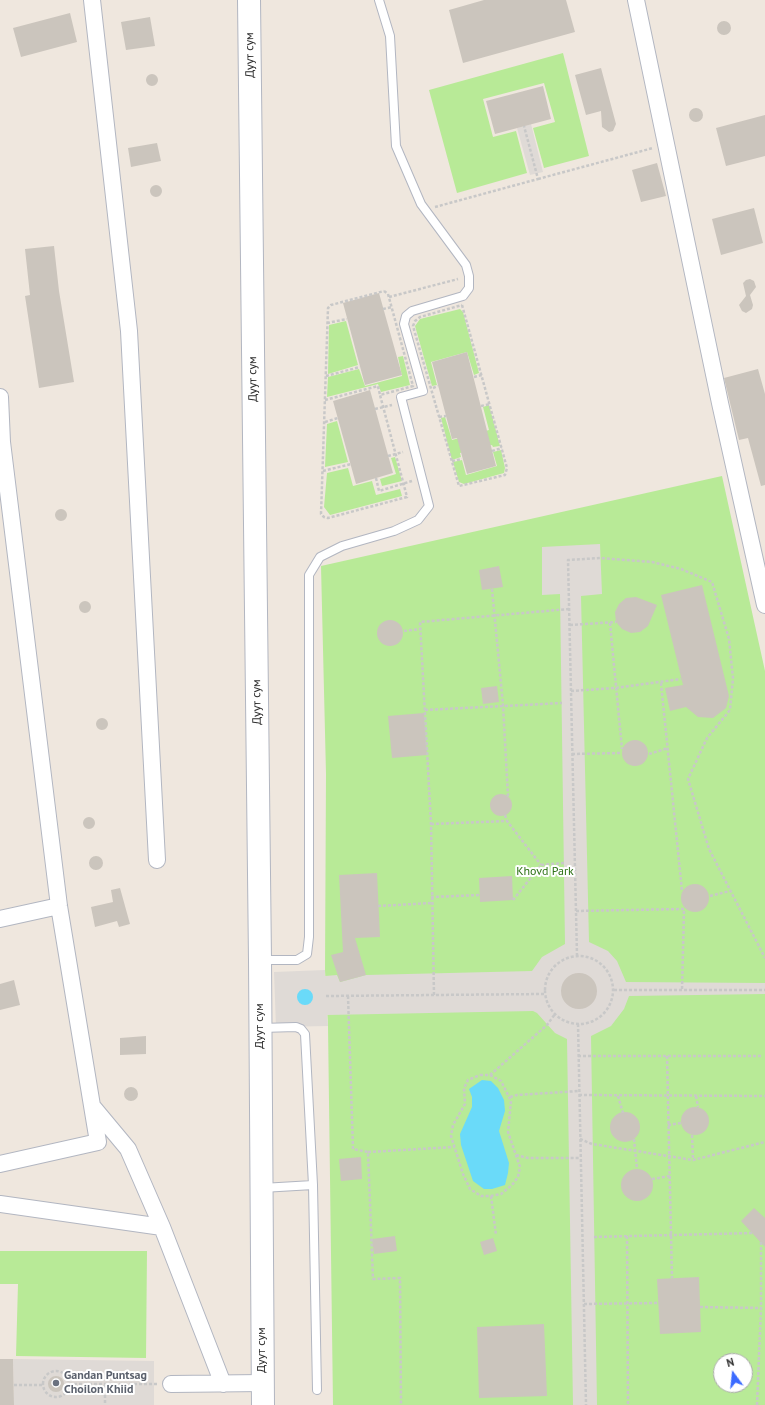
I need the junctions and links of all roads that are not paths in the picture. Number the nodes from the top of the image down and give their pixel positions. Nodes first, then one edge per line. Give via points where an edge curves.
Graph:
1 (92, 0) edge
2 (249, 0) edge
3 (380, 0) edge
4 (636, 0) edge
5 (0, 397) edge
6 (765, 605) edge
7 (157, 860) dead end
8 (59, 906) junction
9 (0, 919) edge
10 (260, 960) junction
11 (260, 1028) junction
12 (92, 1106) junction
13 (0, 1164) edge
14 (313, 1185) junction
15 (261, 1188) junction
16 (0, 1204) edge
17 (162, 1227) junction
18 (262, 1383) junction
19 (171, 1384) dead end
20 (223, 1384) junction
21 (317, 1390) dead end
22 (263, 1405) edge

1 - 7 street via 129,331
2 - 10 main road, Дуут сум
3 - 10 lane via 390,36 396,146 425,209 466,265 470,288 463,296 412,311 406,316 404,324 423,391 401,397 429,506 418,520 394,531 342,546 320,556 309,575 307,954 297,960
4 - 6 street
5 - 8 street via 2,442
8 - 9 street
8 - 12 street
10 - 11 main road, Дуут сум
11 - 14 lane via 296,1027 306,1034
11 - 15 main road, Дуут сум
12 - 13 street via 98,1142
12 - 17 street via 128,1149
14 - 15 lane
14 - 21 lane
15 - 18 main road, Дуут сум
16 - 17 street
17 - 20 street
18 - 20 street
18 - 22 main road, Дуут сум
19 - 20 street

